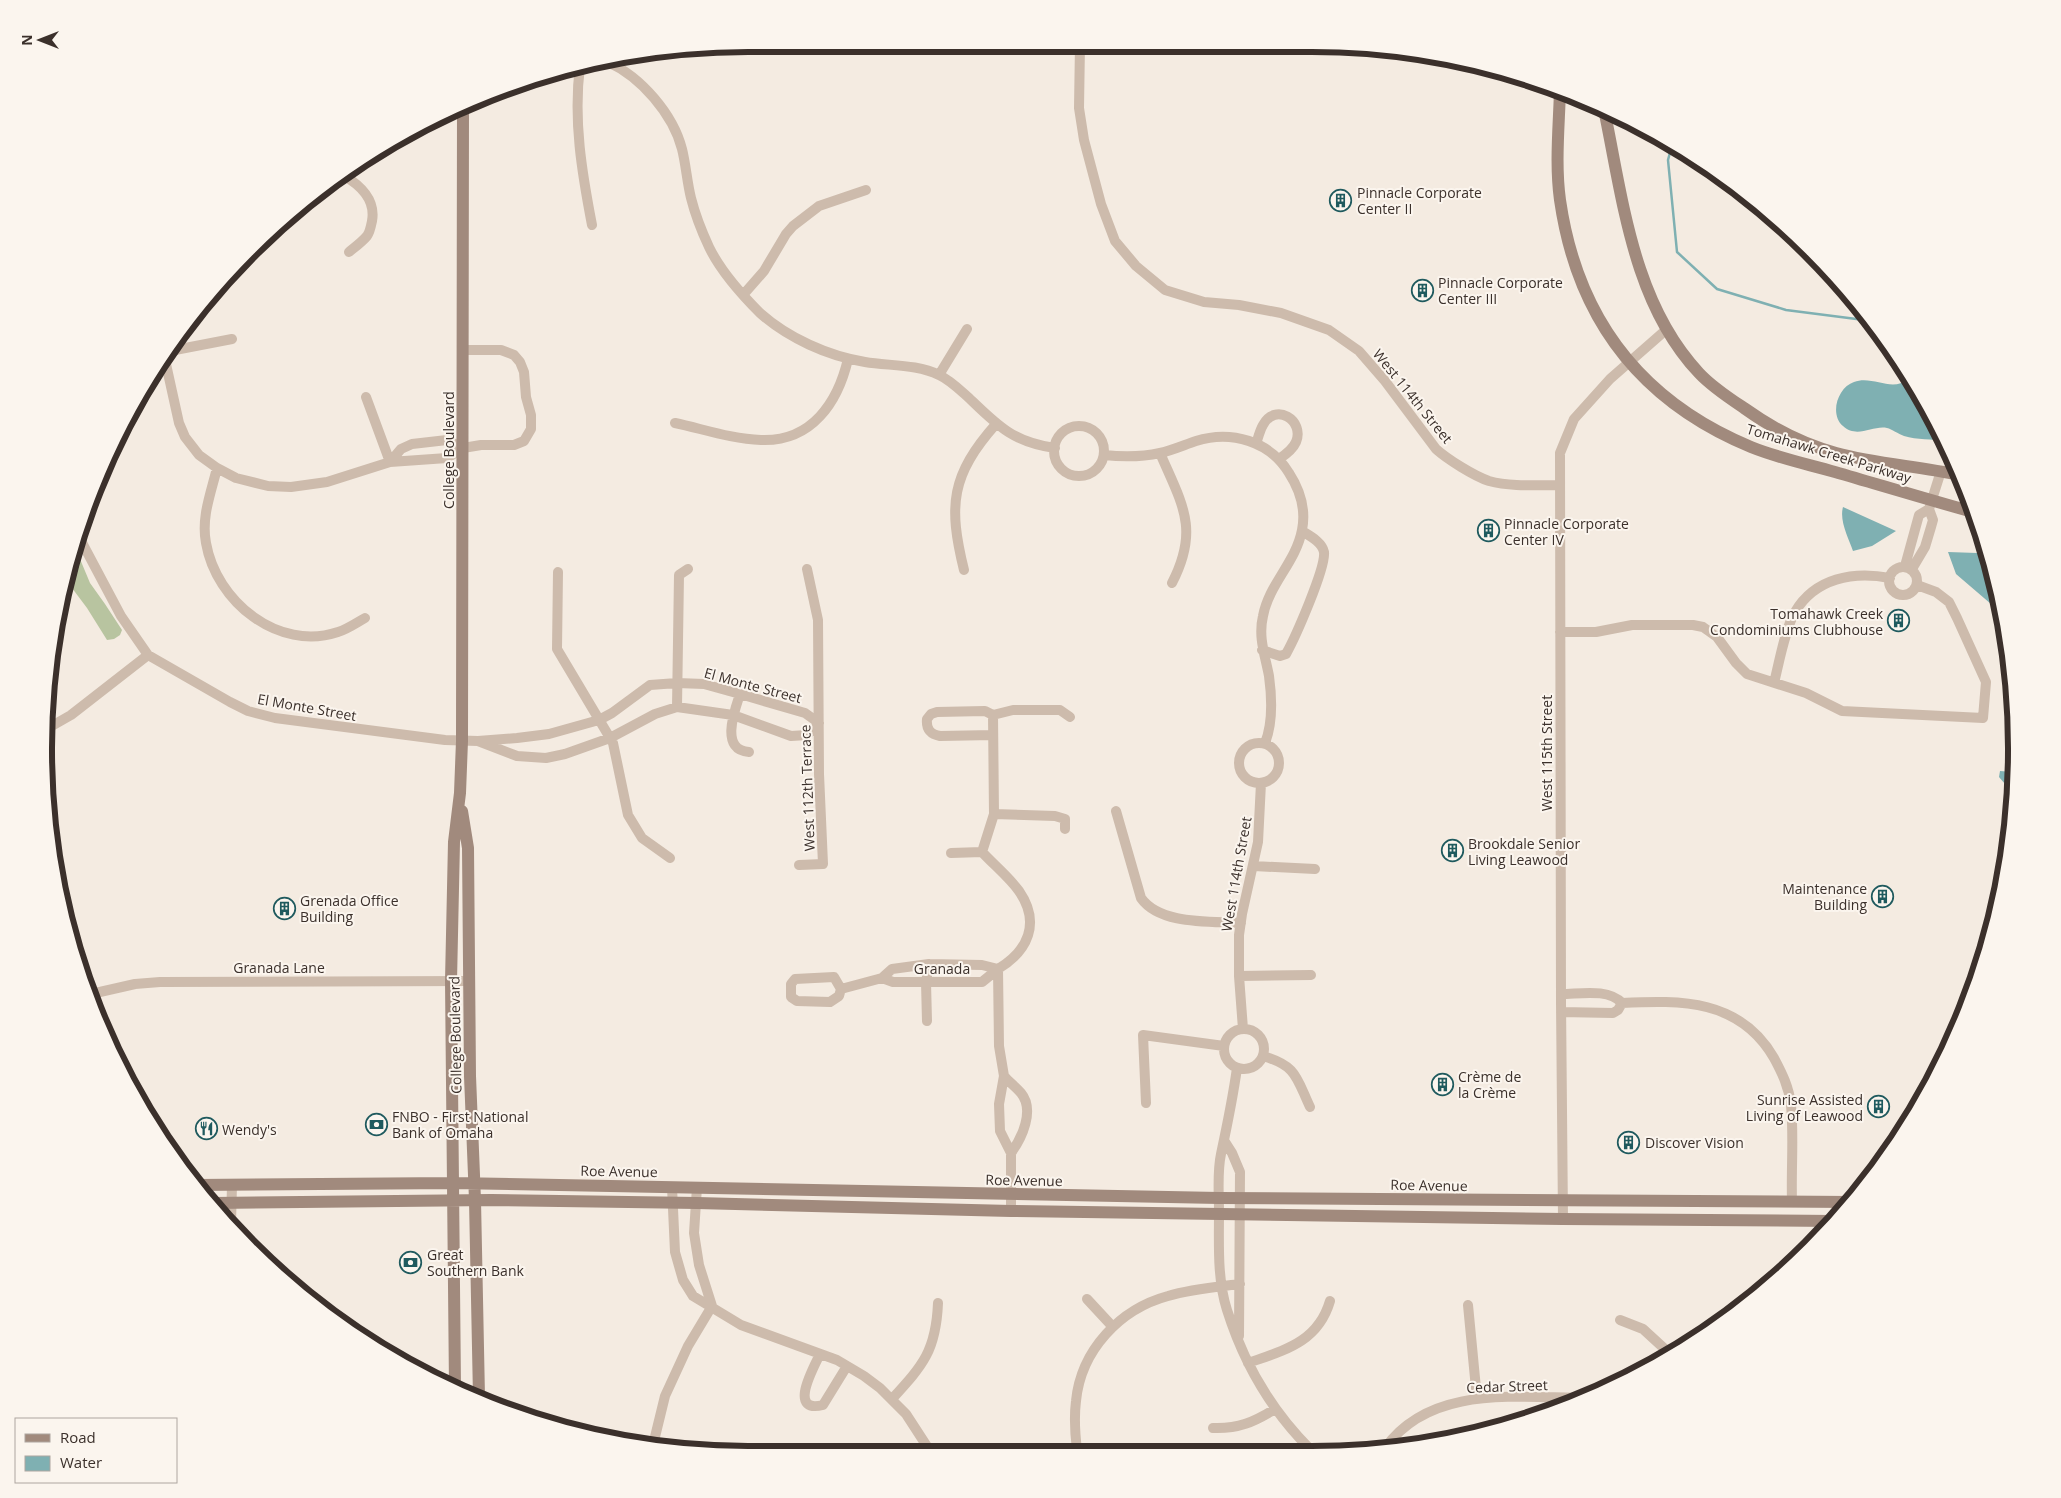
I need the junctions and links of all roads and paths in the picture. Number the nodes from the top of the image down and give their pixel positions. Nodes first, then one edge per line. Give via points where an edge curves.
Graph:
1 (1080, 52) edge
2 (615, 66) edge
3 (580, 74) edge
4 (1560, 98) edge
5 (463, 114) edge
6 (1606, 118) edge
7 (349, 179) edge
8 (866, 190) dead end
9 (592, 225) dead end
10 (349, 252) dead end
11 (743, 295) junction
12 (968, 329) dead end
13 (1667, 329) junction
14 (232, 339) dead end
15 (179, 349) edge
16 (464, 350) junction
17 (848, 359) junction
18 (1628, 362) junction
19 (167, 367) edge
20 (939, 375) junction
21 (366, 397) dead end
22 (675, 423) dead end
23 (996, 424) junction
24 (1256, 444) junction
25 (463, 448) junction
26 (1055, 448) junction
27 (1160, 453) junction
28 (1104, 455) junction
29 (1279, 459) junction
30 (390, 462) junction
31 (217, 468) junction
32 (1941, 471) junction
33 (1951, 473) edge
34 (1559, 485) junction
35 (1930, 505) junction
36 (1966, 511) edge
37 (1302, 531) junction
38 (83, 545) edge
39 (1909, 568) junction
40 (688, 569) dead end
41 (808, 570) dead end
42 (964, 570) dead end
43 (558, 572) dead end
44 (1890, 578) junction
45 (1172, 583) dead end
46 (1917, 585) junction
47 (365, 618) dead end
48 (1560, 632) junction
49 (1262, 650) junction
50 (148, 655) junction
51 (1774, 682) junction
52 (677, 683) junction
53 (740, 694) junction
54 (677, 707) junction
55 (733, 715) junction
56 (993, 715) junction
57 (1070, 717) dead end
58 (599, 720) junction
59 (819, 723) junction
60 (53, 725) edge
61 (993, 735) junction
62 (610, 738) junction
63 (462, 741) junction
64 (478, 741) junction
65 (1265, 744) junction
66 (749, 752) dead end
67 (1261, 783) junction
68 (460, 793) junction
69 (1116, 811) dead end
70 (994, 814) junction
71 (1065, 829) dead end
72 (982, 852) junction
73 (951, 853) dead end
74 (670, 858) dead end
75 (799, 865) dead end
76 (1254, 866) junction
77 (1315, 869) dead end
78 (1241, 923) junction
79 (929, 964) junction
80 (998, 969) junction
81 (1311, 974) dead end
82 (1239, 976) junction
83 (882, 978) junction
84 (451, 981) junction
85 (469, 981) junction
86 (926, 982) junction
87 (841, 989) junction
88 (97, 993) edge
89 (1561, 994) junction
90 (1622, 1003) junction
91 (1561, 1012) junction
92 (927, 1021) dead end
93 (1243, 1029) junction
94 (1224, 1046) junction
95 (1263, 1056) junction
96 (1237, 1068) junction
97 (1004, 1076) junction
98 (1146, 1103) dead end
99 (1310, 1108) dead end
100 (1225, 1142) junction
101 (1011, 1153) junction
102 (454, 1183) junction
103 (331, 1184) junction
104 (360, 1184) junction
105 (475, 1184) junction
106 (206, 1185) edge
107 (216, 1185) junction
108 (232, 1185) junction
109 (672, 1187) junction
110 (697, 1187) junction
111 (1011, 1195) junction
112 (215, 1196) edge
113 (1219, 1198) junction
114 (1241, 1198) junction
115 (454, 1200) junction
116 (475, 1200) junction
117 (1563, 1201) junction
118 (1792, 1201) junction
119 (305, 1202) junction
120 (332, 1202) junction
121 (673, 1202) junction
122 (697, 1202) junction
123 (1841, 1202) edge
124 (231, 1203) junction
125 (221, 1204) edge
126 (1011, 1211) junction
127 (231, 1214) edge
128 (1219, 1214) junction
129 (1241, 1214) junction
130 (1563, 1219) junction
131 (1758, 1220) junction
132 (1824, 1221) edge
133 (1240, 1284) junction
134 (1223, 1286) junction
135 (1087, 1299) dead end
136 (1330, 1301) dead end
137 (938, 1303) dead end
138 (1468, 1305) dead end
139 (712, 1306) junction
140 (1620, 1320) dead end
141 (1112, 1326) junction
142 (1239, 1339) junction
143 (1665, 1349) edge
144 (820, 1354) junction
145 (1248, 1363) junction
146 (847, 1366) junction
147 (455, 1380) edge
148 (479, 1391) edge
149 (1563, 1398) edge
150 (892, 1399) junction
151 (1478, 1399) junction
152 (1275, 1409) junction
153 (1213, 1428) dead end
154 (654, 1439) edge
155 (1392, 1441) edge
156 (927, 1446) edge
157 (1077, 1446) edge
158 (1307, 1446) edge

1 - 34 street, West 114th Street via 1079,108 1084,140 1101,204 1115,241 1136,266 1165,290 1204,302 1281,313 1329,330 1360,351 1446,458 1488,480
2 - 11 street via 638,82 670,121 682,148 691,198 709,247
3 - 9 street via 578,134
4 - 18 main road, Tomahawk Creek Parkway via 1559,184 1566,234 1591,303 1614,345
5 - 16 main road, College Boulevard
6 - 13 main road, Tomahawk Creek Parkway via 1627,223 1642,277
7 - 10 street via 368,196 373,218 368,236
8 - 11 street via 818,206 793,226 764,271
11 - 17 street via 760,313 787,333 814,348
12 - 20 street
13 - 18 street, West 115th Street
13 - 32 main road, Tomahawk Creek Parkway via 1701,375 1758,418 1791,437 1835,453
14 - 15 street
16 - 25 main road, College Boulevard
16 - 25 street via 501,350 514,355 520,362 531,429 524,440 514,445
17 - 20 street via 914,368
17 - 22 street via 834,400 825,413 800,432 761,440
18 - 34 street, West 115th Street via 1574,419 1560,453
18 - 35 main road, Tomahawk Creek Parkway via 1656,390 1717,431 1753,448
19 - 31 street via 176,415 185,437 199,455
20 - 23 street
21 - 30 street
23 - 26 street via 1018,438
23 - 42 street via 973,452 957,488 954,521
24 - 27 street via 1236,437 1217,437
24 - 29 street
24 - 29 street via 1267,419 1278,414 1292,418 1298,435 1295,444
25 - 30 street via 447,458
25 - 30 street via 447,440 412,444 401,449
25 - 63 main road, College Boulevard
26 - 28 street via 1057,462 1075,476 1097,468
26 - 28 street via 1063,432 1079,426 1088,428 1100,438
27 - 28 street
27 - 45 street via 1182,505 1187,536 1184,556
29 - 37 street via 1300,496 1304,510
30 - 31 street via 327,482 291,487 246,481
31 - 47 street via 206,507 206,542 215,572 236,603 269,626 304,635 337,633
32 - 33 main road, Tomahawk Creek Parkway
32 - 35 street
34 - 48 street, West 115th Street
35 - 36 main road, Tomahawk Creek Parkway
35 - 39 street via 1919,515
35 - 39 street via 1933,520 1925,547
37 - 49 street via 1292,560 1265,608
37 - 49 street via 1321,545 1324,553 1312,594 1286,654 1280,656
38 - 50 street via 121,616
39 - 44 street via 1896,568
39 - 46 street via 1917,576
40 - 52 street via 679,575
41 - 59 street, West 112th Terrace via 818,620
43 - 58 street via 557,649
44 - 46 street via 1891,587 1898,594 1911,592
44 - 51 street via 1849,575 1806,596 1794,614
46 - 51 street via 1936,592 1949,602 1957,618 1986,682 1983,718 1842,712 1806,693
48 - 51 street via 1596,632 1632,625 1703,627 1748,674
48 - 89 street, West 115th Street
49 - 65 street via 1269,677 1270,702 1270,731
50 - 60 street
50 - 63 street, El Monte Street via 230,702 256,712 296,721
52 - 53 street, El Monte Street via 704,684
52 - 54 street
52 - 58 street, El Monte Street via 650,685
53 - 55 street
53 - 59 street, El Monte Street via 805,713
54 - 55 street, El Monte Street
54 - 62 street, El Monte Street via 655,714
55 - 59 street, El Monte Street via 791,736 807,735
55 - 66 street via 733,744 740,751
56 - 57 street via 1013,710 1060,710
56 - 61 street
56 - 61 street via 985,712 937,712 927,719 932,734 940,736
58 - 62 street
58 - 64 street, El Monte Street via 549,734
59 - 75 street, West 112th Terrace via 823,864
61 - 70 street
62 - 64 street, El Monte Street via 546,758 517,756
62 - 74 street via 628,815 642,838
63 - 64 street, El Monte Street
63 - 68 main road, College Boulevard
65 - 67 street via 1277,754 1279,766 1273,778
65 - 67 street via 1248,745 1238,763 1243,776 1254,783
67 - 76 street, West 114th Street via 1260,827
68 - 84 main road, College Boulevard via 454,842
68 - 85 main road, College Boulevard via 468,848
69 - 78 street via 1141,898 1146,905 1171,917
70 - 71 street via 1055,816 1065,819
70 - 72 street
72 - 73 street
72 - 80 street, Granada via 1019,892 1029,913 1030,927 1023,949
76 - 77 street
76 - 78 street, West 114th Street
78 - 82 street, West 114th Street
79 - 80 street via 982,965
79 - 83 street via 892,969
79 - 86 street
80 - 86 street, Granada via 982,982
80 - 97 street via 999,1046
81 - 82 street
82 - 93 street, West 114th Street
83 - 86 street, Granada via 893,982
83 - 87 street
84 - 85 street, Granada Lane
84 - 88 street, Granada Lane via 160,982
84 - 102 main road, College Boulevard
85 - 105 main road, College Boulevard
86 - 92 street
87 - 87 street via 834,977 796,978 791,984 791,996 797,1001 830,1002 840,996
89 - 90 street via 1606,994
89 - 91 street, West 115th Street
90 - 91 street via 1613,1013
90 - 118 street via 1700,1004 1743,1023 1759,1037 1786,1080 1791,1105
91 - 117 street, West 115th Street
93 - 94 street via 1230,1034
93 - 95 street via 1260,1037
94 - 96 street via 1227,1060
94 - 98 street via 1144,1036
95 - 96 street via 1250,1068
95 - 99 street via 1290,1068
96 - 100 street
97 - 101 street via 999,1104 1000,1131
97 - 101 street via 1026,1102 1025,1127
100 - 113 street via 1221,1155
100 - 114 street via 1240,1172
101 - 111 street
102 - 104 main road, Roe Avenue
102 - 105 main road, Roe Avenue
102 - 115 main road, College Boulevard
103 - 104 main road, Roe Avenue
103 - 108 main road, Roe Avenue
103 - 119 main road via 322,1195 314,1195
104 - 120 main road via 357,1190 335,1195
105 - 109 main road, Roe Avenue
105 - 116 main road, College Boulevard
106 - 107 main road, Roe Avenue
107 - 108 main road, Roe Avenue
107 - 112 street
108 - 124 street
109 - 110 main road, Roe Avenue
109 - 121 street
110 - 111 main road, Roe Avenue
110 - 122 street
111 - 113 main road, Roe Avenue
111 - 126 street
113 - 114 main road, Roe Avenue
113 - 128 street
114 - 117 main road, Roe Avenue
114 - 129 street
115 - 116 main road
115 - 120 main road
115 - 147 main road, College Boulevard
116 - 121 main road
116 - 148 main road, College Boulevard
117 - 118 main road, Roe Avenue
117 - 130 street, West 115th Street
118 - 123 main road, Roe Avenue
118 - 131 main road
119 - 120 main road
119 - 124 main road
121 - 122 main road
121 - 139 street via 674,1252 683,1280 693,1296
122 - 126 main road
122 - 139 street via 694,1233 699,1265
124 - 125 main road
124 - 127 street
126 - 128 main road
128 - 129 main road
128 - 134 street
129 - 130 main road
129 - 133 street
130 - 131 main road
131 - 132 main road
133 - 134 street
133 - 142 street
134 - 141 street via 1158,1299 1140,1306
134 - 142 street via 1227,1309
135 - 141 street
136 - 145 street via 1327,1312 1311,1334 1284,1351
137 - 150 street via 937,1325 929,1351
138 - 151 street
139 - 144 street via 741,1326
139 - 154 street via 668,1388
140 - 143 street via 1643,1329
141 - 157 street via 1097,1345 1080,1380 1076,1400
142 - 145 street
144 - 146 street
144 - 146 street via 805,1387 805,1399 809,1405 824,1405
145 - 152 street
146 - 150 street
149 - 151 street, Cedar Street
150 - 156 street
151 - 155 street, Cedar Street via 1450,1404 1420,1417
152 - 153 street via 1248,1424
152 - 158 street

